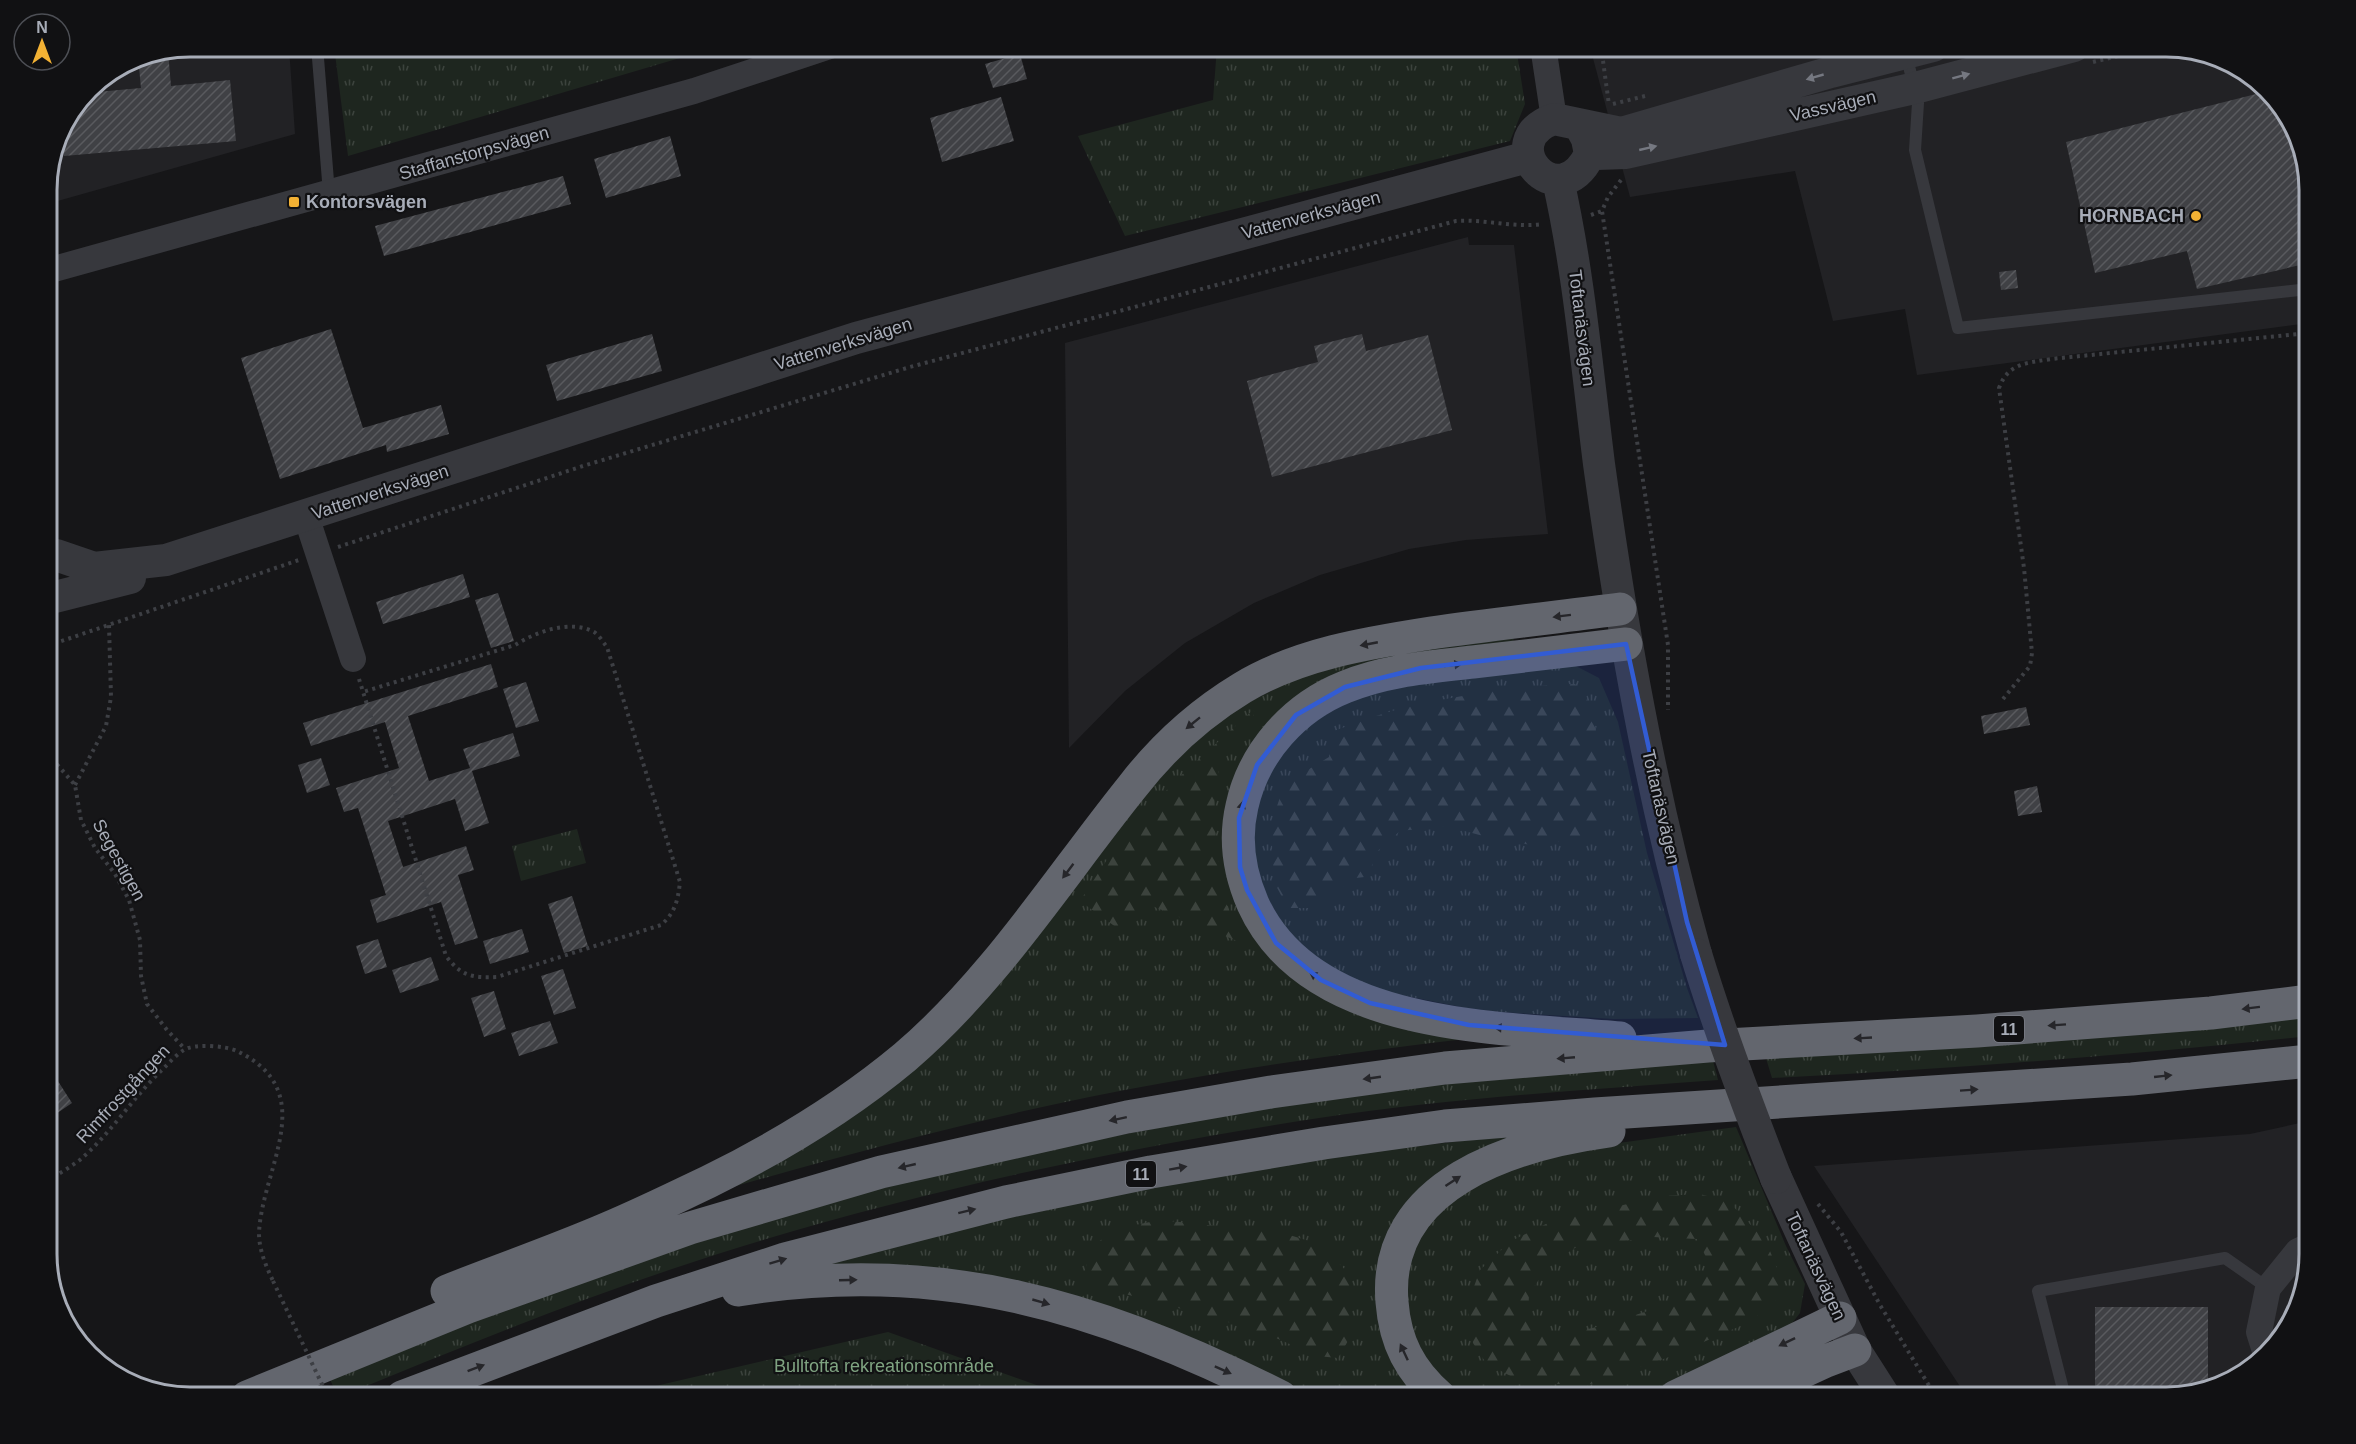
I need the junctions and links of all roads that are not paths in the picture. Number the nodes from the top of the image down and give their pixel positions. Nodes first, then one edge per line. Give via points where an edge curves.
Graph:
1 (318, 57) edge
2 (770, 57) edge
3 (1548, 57) edge
4 (1894, 57) edge
5 (1918, 57) edge
6 (2032, 57) edge
7 (1915, 88) junction
8 (1575, 133) junction
9 (1528, 157) junction
10 (1558, 180) junction
11 (328, 193) junction
12 (57, 267) edge
13 (2299, 290) edge
14 (306, 516) junction
15 (57, 553) edge
16 (166, 560) junction
17 (57, 562) edge
18 (57, 587) edge
19 (57, 598) edge
20 (1620, 609) junction
21 (1626, 644) junction
22 (353, 659) road end
23 (2299, 1002) edge
24 (1708, 1046) junction
25 (2299, 1062) edge
26 (1910, 1094) junction
27 (2299, 1251) edge
28 (2268, 1288) junction
29 (1840, 1318) junction
30 (2263, 1345) edge
31 (525, 1350) junction
32 (1855, 1350) junction
33 (245, 1387) edge
34 (274, 1387) edge
35 (430, 1387) edge
36 (1257, 1387) edge
37 (1429, 1387) edge
38 (1698, 1387) edge
39 (1771, 1387) edge
40 (1878, 1387) edge
41 (2062, 1387) edge

1 - 11 lane
2 - 11 street, Staffanstorpsvägen via 694,91
3 - 8 street
4 -> 8 street, Vassvägen via 1621,133
5 - 7 lane
7 -> 6 street, Vassvägen
8 -> 7 street, Vassvägen via 1626,153
7 - 13 lane via 1915,150 1958,328
8 - 9 street via 1544,123 1532,134
8 - 10 street via 1579,173
9 - 10 street via 1537,172
9 - 14 street, Vattenverksvägen via 856,338
10 - 20 street, Toftanäsvägen via 1568,221
11 - 12 street, Staffanstorpsvägen
14 - 16 street, Vattenverksvägen
14 - 22 street
15 - 16 street, Vattenverksvägen via 94,568
16 - 19 street, Vattenverksvägen via 138,576
17 - 18 street via 61,570
20 - 21 street, Toftanäsvägen
20 -> 33 highway via 1361,645 1298,663 1243,687 1190,726 1150,765 1011,946 946,1019 903,1059 838,1109 767,1153 676,1198 345,1334
24 -> 21 highway via 1469,1025 1370,1003 1321,980 1276,943 1256,910 1240,867 1239,818 1257,765 1296,715 1320,700 1380,676
21 - 29 street, Toftanäsvägen, bridge via 1651,767 1715,1018 1776,1178
23 -> 24 highway, 11 via 1977,1031
24 -> 34 highway, 11 via 1445,1068 1271,1092 1127,1117 881,1172 594,1261 406,1331
26 -> 25 highway, 11 via 2132,1079
31 -> 26 highway, 11 via 785,1259 1006,1202 1151,1172 1444,1126
37 -> 26 highway via 1411,1368 1393,1318 1393,1265 1413,1220 1428,1201 1472,1169 1527,1149 1599,1132 1797,1111
27 - 28 street
28 - 30 street via 2259,1332
28 - 41 lane via 2225,1258 2038,1292
29 - 32 street, Toftanäsvägen
29 -> 38 highway
35 -> 31 highway, 11
31 -> 36 highway via 650,1310 728,1292 818,1281 880,1279 982,1289 1027,1298 1127,1329
32 - 39 highway
32 - 40 street, Toftanäsvägen

